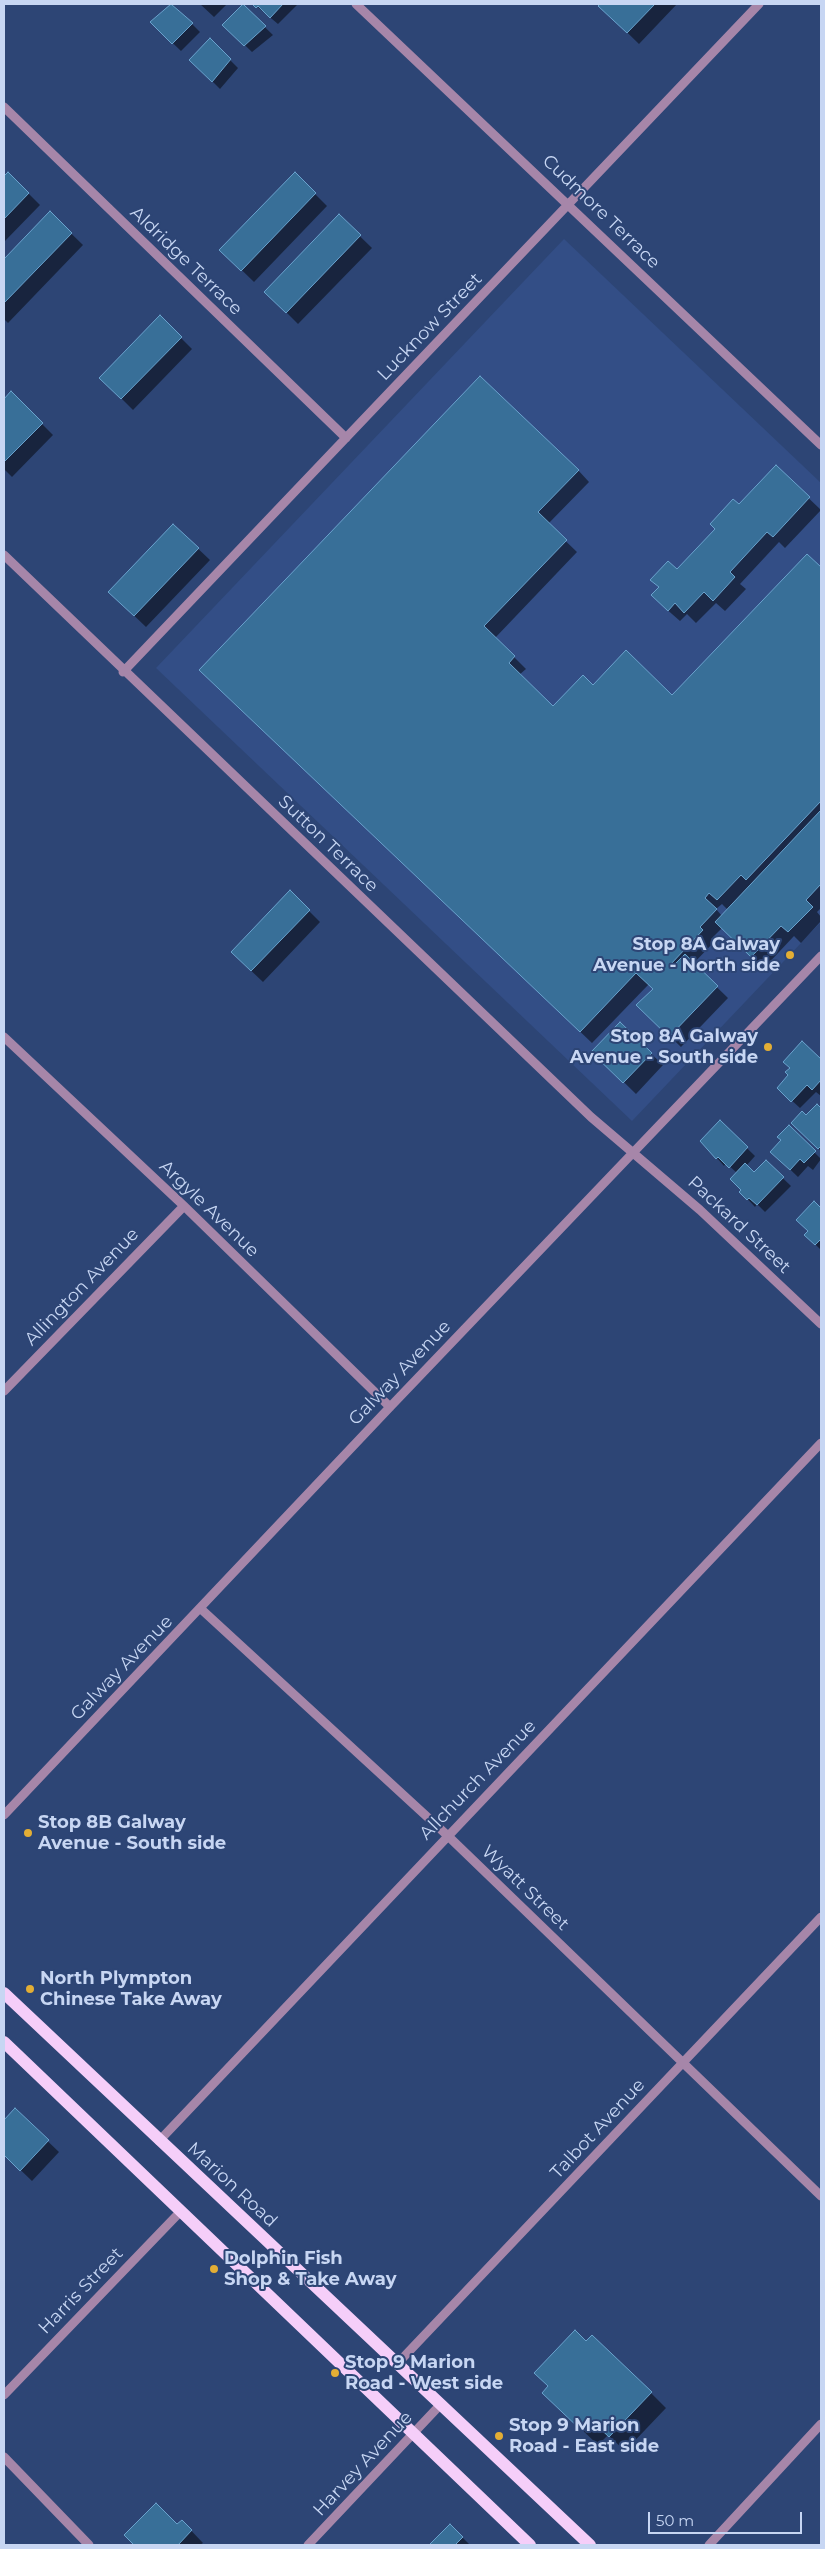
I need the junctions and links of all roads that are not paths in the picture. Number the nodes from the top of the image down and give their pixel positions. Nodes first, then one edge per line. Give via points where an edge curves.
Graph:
1 (356, 4) edge
2 (760, 4) edge
3 (4, 107) edge
4 (570, 204) junction
5 (346, 438) junction
6 (821, 445) edge
7 (4, 555) edge
8 (123, 672) junction
9 (821, 956) edge
10 (4, 1037) edge
11 (634, 1152) junction
12 (184, 1206) junction
13 (821, 1324) edge
14 (4, 1391) edge
15 (390, 1407) junction
16 (821, 1443) edge
17 (201, 1609) junction
18 (4, 1815) edge
19 (448, 1836) junction
20 (821, 1917) edge
21 (4, 1993) edge
22 (4, 2042) edge
23 (683, 2063) junction
24 (159, 2141) junction
25 (821, 2196) edge
26 (181, 2211) junction
27 (398, 2363) junction
28 (4, 2395) edge
29 (441, 2404) junction
30 (821, 2424) edge
31 (413, 2434) junction
32 (4, 2457) edge
33 (89, 2545) edge
34 (308, 2545) edge
35 (530, 2545) edge
36 (590, 2545) edge
37 (709, 2545) edge

1 - 4 street, Cudmore Terrace
2 - 4 street, Lucknow Street
3 - 5 street, Aldridge Terrace
4 - 5 street, Lucknow Street
4 - 6 street, Cudmore Terrace
5 - 8 street, Lucknow Street
7 - 8 street, Sutton Terrace
8 - 11 street, Sutton Terrace via 591,1117
9 - 11 street, Galway Avenue
10 - 12 street, Argyle Avenue
11 - 13 street, Packard Street
11 - 15 street, Galway Avenue
12 - 14 street, Allington Avenue
12 - 15 street, Argyle Avenue
15 - 17 street, Galway Avenue
16 - 19 street, Allchurch Avenue
17 - 18 street, Galway Avenue
17 - 19 street, Wyatt Street
19 - 23 street, Wyatt Street
19 - 24 street, Allchurch Avenue
20 - 23 street, Talbot Avenue
21 - 24 main road, Marion Road
22 - 26 main road
23 - 25 street, Wyatt Street
23 - 27 street, Talbot Avenue
24 - 27 main road, Marion Road
26 - 28 street, Harris Street
26 - 31 main road
27 - 29 main road, Marion Road
29 - 31 street, Harvey Avenue
29 - 36 main road, Marion Road
30 - 37 street
31 - 34 street, Harvey Avenue
31 - 35 main road
32 - 33 street

